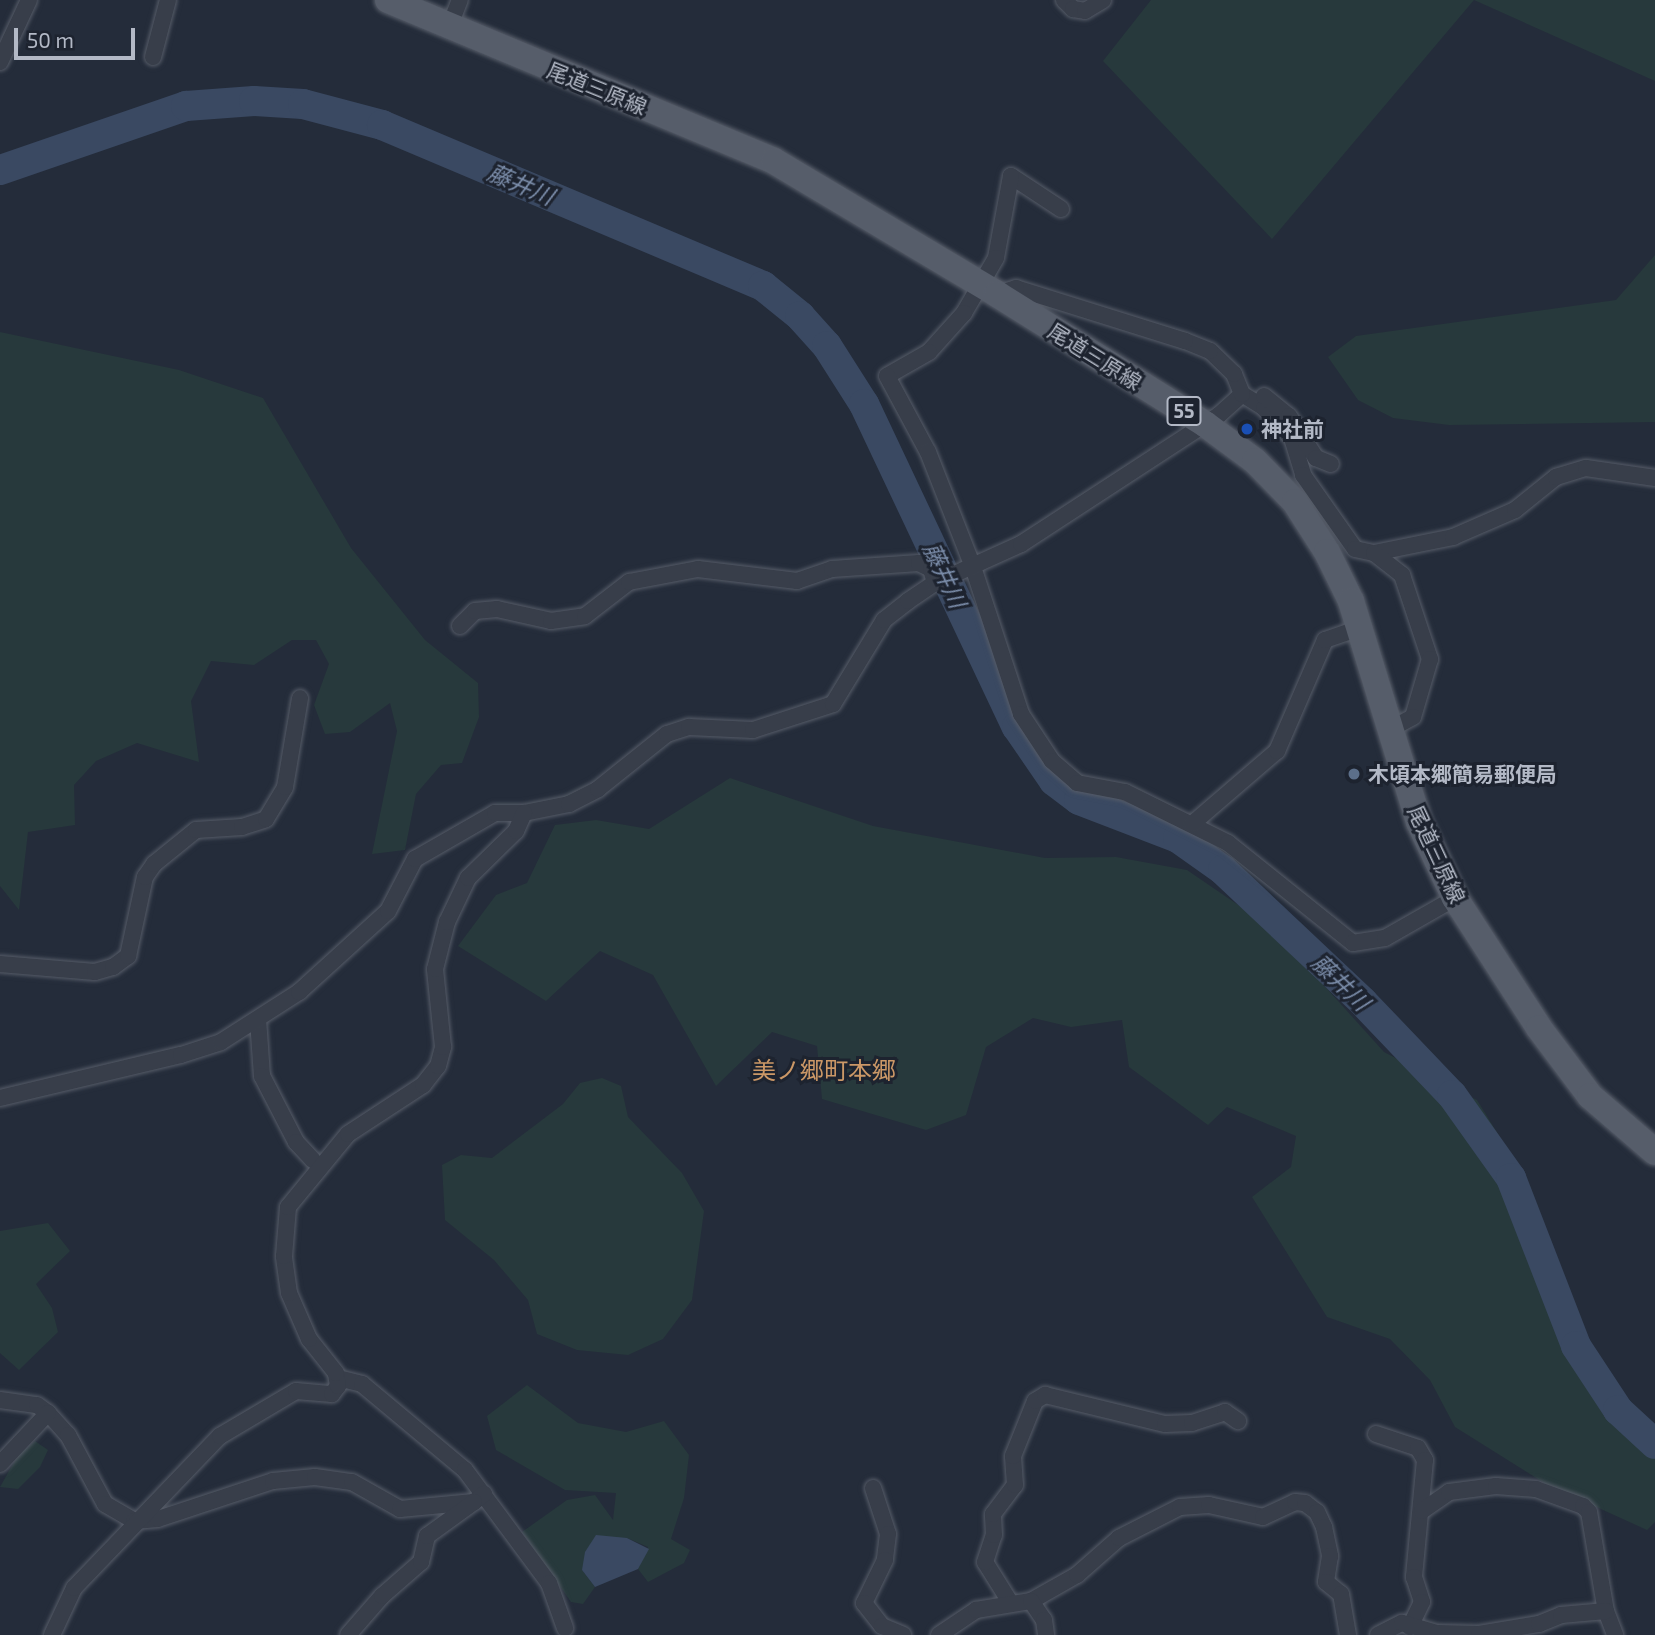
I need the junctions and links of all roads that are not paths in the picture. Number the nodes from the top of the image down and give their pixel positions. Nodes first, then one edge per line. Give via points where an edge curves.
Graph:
1 (29, 0) edge
2 (168, 0) edge
3 (388, 0) edge
4 (460, 0) edge
5 (1064, 0) edge
6 (1103, 0) edge
7 (449, 28) junction
8 (153, 57) dead end
9 (0, 62) edge
10 (1060, 209) dead end
11 (989, 290) junction
12 (1242, 394) junction
13 (1205, 424) junction
14 (1331, 464) dead end
15 (1655, 478) edge
16 (1374, 552) junction
17 (973, 567) junction
18 (935, 583) junction
19 (460, 626) dead end
20 (1359, 628) junction
21 (300, 698) dead end
22 (1390, 729) junction
23 (524, 813) junction
24 (1192, 824) junction
25 (1455, 898) junction
26 (0, 964) edge
27 (258, 1019) junction
28 (0, 1098) edge
29 (348, 1134) junction
30 (1655, 1152) edge
31 (313, 1160) junction
32 (288, 1207) junction
33 (338, 1378) junction
34 (0, 1401) edge
35 (48, 1413) junction
36 (1238, 1421) dead end
37 (1377, 1434) dead end
38 (0, 1464) edge
39 (873, 1488) dead end
40 (479, 1498) junction
41 (1422, 1511) junction
42 (134, 1521) junction
43 (1031, 1601) junction
44 (1010, 1602) junction
45 (1606, 1611) junction
46 (1410, 1627) junction
47 (565, 1628) dead end
48 (52, 1635) edge
49 (348, 1635) edge
50 (903, 1635) edge
51 (939, 1635) edge
52 (1046, 1635) edge
53 (1348, 1635) edge
54 (1378, 1635) edge
55 (1479, 1635) edge
56 (1615, 1635) edge

1 - 9 street
2 - 8 street
3 - 7 main road, 尾道三原線 / 55
4 - 7 street
5 - 6 street via 1073,9 1085,11
7 - 11 main road, 尾道三原線 / 55 via 774,161
10 - 11 street via 1011,176
11 - 12 street via 1016,288 1210,351 1234,374
11 - 13 main road, 尾道三原線 / 55
11 - 17 street via 929,352 887,376 928,452
12 - 13 street
12 - 14 street via 1260,393 1289,416 1316,458
12 - 16 street via 1264,408 1292,438 1303,475 1355,549
13 - 17 street via 1021,544
13 - 20 main road, 尾道三原線 / 55 via 1255,461 1295,502 1328,552
15 - 16 street via 1586,468 1556,477 1515,510 1453,537
16 - 22 street via 1402,575 1430,659 1413,717
17 - 18 street
17 - 24 street via 1021,714 1052,761 1077,783 1125,792
18 - 19 street via 931,569 919,563 832,569 797,581 698,569 629,582 585,617 551,621 497,609 475,611
18 - 23 street via 884,621 834,704 753,730 689,727 667,734 598,789 569,804
20 - 22 main road, 尾道三原線 / 55
20 - 24 street via 1325,640 1277,751
21 - 26 street via 285,788 266,819 242,827 196,830 154,864 145,877 128,956 95,972
22 - 25 main road, 尾道三原線 / 55 via 1419,822
23 - 27 street via 495,813 415,859 388,911 299,992
23 - 29 street via 516,831 468,878 447,922 435,970 443,1047 438,1066 423,1085
24 - 25 street via 1228,843 1353,943 1385,938
25 - 30 main road, 尾道三原線 / 55 via 1590,1097
27 - 28 street via 221,1042 181,1055
27 - 31 street via 262,1076 296,1142
29 - 31 street
29 - 32 street
31 - 32 street
32 - 33 street via 284,1256 289,1293 309,1339
33 - 40 street via 362,1384 423,1431
33 - 42 street via 332,1394 296,1391 220,1436 170,1491
34 - 35 street via 37,1405
35 - 38 street
35 - 42 street via 68,1435 105,1504
36 - 44 street via 1225,1412 1192,1423 1165,1424 1045,1395 1035,1401 1013,1456 1015,1485 993,1514 994,1535 985,1562
37 - 41 street via 1418,1448 1425,1460
39 - 50 street via 888,1534 885,1560 863,1604 882,1626
40 - 42 street via 400,1508 352,1482 315,1477 273,1481 158,1518
40 - 47 street via 548,1583
40 - 49 street via 427,1536 421,1562 382,1596
41 - 45 street via 1450,1492 1496,1486 1536,1489 1583,1506 1589,1512
41 - 46 street via 1414,1577 1422,1602
42 - 48 street via 74,1588
43 - 44 street
43 - 52 street via 1044,1620
43 - 53 street via 1077,1575 1119,1538 1180,1507 1209,1505 1264,1517 1294,1502 1305,1503 1317,1512 1324,1527 1330,1556 1326,1582 1340,1594
44 - 51 street via 976,1610
45 - 55 street via 1561,1615 1539,1624
45 - 56 street
46 - 54 street via 1402,1623
46 - 55 street

